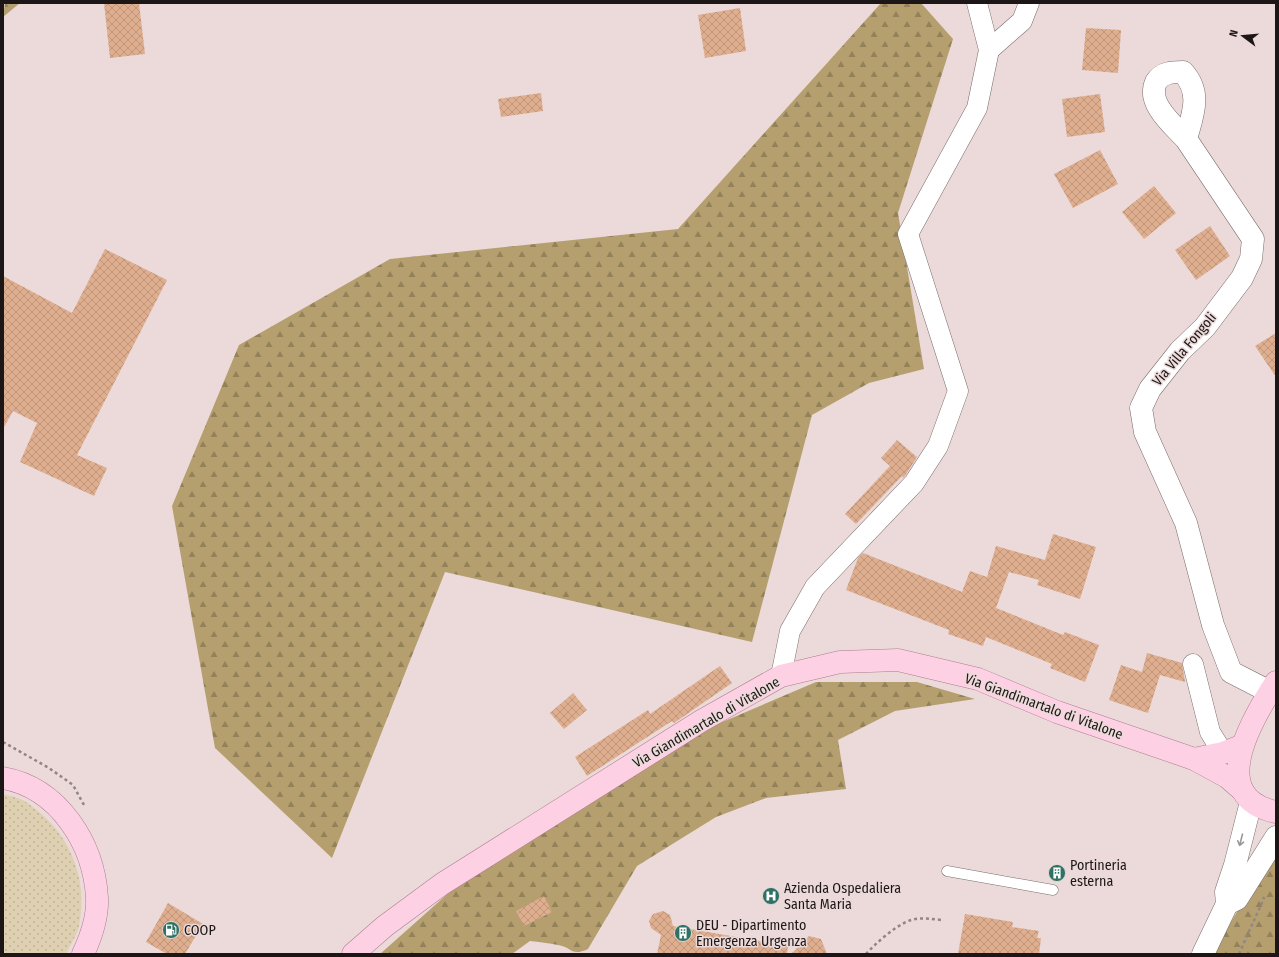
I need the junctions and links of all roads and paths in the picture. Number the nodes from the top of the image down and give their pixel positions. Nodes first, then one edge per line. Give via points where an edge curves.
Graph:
1 (977, 3) edge
2 (1029, 3) edge
3 (989, 50) junction
4 (1186, 139) dead end
5 (1193, 664) dead end
6 (781, 676) junction
7 (1273, 687) edge
8 (3, 742) edge
9 (1232, 749) junction
10 (1194, 759) junction
11 (7, 777) edge
12 (1246, 796) junction
13 (86, 809) dead end
14 (1276, 812) edge
15 (1276, 838) edge
16 (947, 871) dead end
17 (1053, 890) dead end
18 (1264, 898) dead end
19 (1227, 904) junction
20 (942, 920) dead end
21 (83, 954) edge
22 (353, 954) edge
23 (866, 954) edge
24 (1203, 954) edge
25 (1239, 954) edge

1 - 3 street
2 - 3 street via 1022,21
3 - 6 street via 977,108 908,234 958,391 938,446 914,483 815,587 790,630
4 - 7 main road, Via Villa Fongoli via 1253,239 1251,259 1242,278 1205,327 1180,351 1150,389 1141,408 1145,432 1186,523 1213,625 1231,672
5 - 9 street via 1210,732
6 - 10 main road, Via Giandimartalo di Vitalone via 840,662 898,660 978,679 1057,712
6 - 22 main road, Via Giandimartalo di Vitalone via 701,721 442,884 385,926
7 - 9 main road
8 - 13 path via 73,785
9 - 10 main road
9 - 12 main road
10 - 12 main road, Via Giandimartalo di Vitalone via 1228,777
11 - 21 main road via 37,790 56,805 78,832 93,865 97,900 92,933
12 - 14 main road, Via Giandimartalo di Vitalone via 1266,810
12 -> 19 main road via 1235,865 1226,892
15 - 19 main road via 1237,899
16 - 17 lane
18 - 25 path
19 - 24 main road
20 - 23 path via 921,918 909,921 884,937

